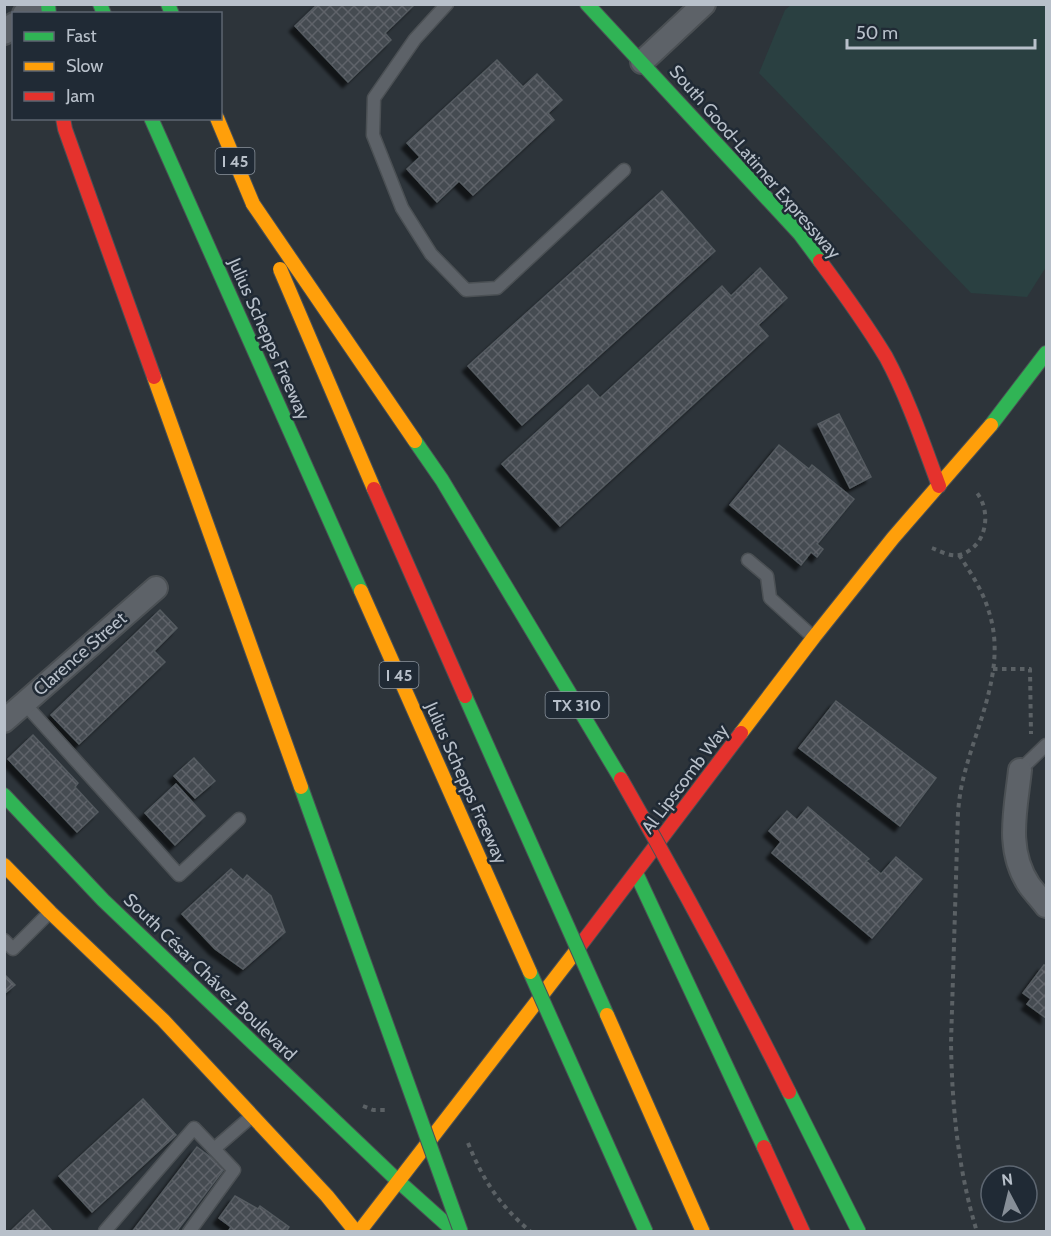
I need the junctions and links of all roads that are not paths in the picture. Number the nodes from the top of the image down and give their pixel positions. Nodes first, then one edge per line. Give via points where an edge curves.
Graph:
1 (447, 4) edge
2 (587, 4) edge
3 (704, 4) edge
4 (642, 62) junction
5 (63, 120) edge
6 (152, 120) edge
7 (218, 120) edge
8 (624, 170) dead end
9 (253, 204) junction
10 (1047, 353) edge
11 (939, 486) junction
12 (748, 560) dead end
13 (156, 588) dead end
14 (814, 637) junction
15 (24, 703) junction
16 (4, 721) edge
17 (1047, 744) edge
18 (1020, 770) joint
19 (4, 795) edge
20 (239, 819) dead end
21 (4, 865) edge
22 (636, 873) junction
23 (1047, 906) edge
24 (50, 912) junction
25 (4, 940) edge
26 (252, 1115) junction
27 (214, 1149) junction
28 (397, 1180) junction
29 (105, 1231) edge
30 (189, 1232) edge
31 (357, 1232) edge
32 (455, 1232) edge
33 (461, 1232) edge
34 (646, 1232) edge
35 (703, 1232) edge
36 (803, 1232) edge
37 (860, 1232) edge

1 - 8 lane via 415,39 374,98 373,135 402,208 431,254 465,290 497,288
2 - 4 main road, South Good-Latimer Expressway
3 - 4 street
4 - 11 main road, South Good-Latimer Expressway via 800,234 852,304 905,397
5 - 33 main road, bridge
6 - 34 main road, Julius Schepps Freeway / I 45, bridge
7 - 9 main road, Julius Schepps Freeway / I 45
9 - 35 main road, Julius Schepps Freeway / I 45, bridge
9 - 37 main road, TX 310, bridge via 442,480 610,760 752,1018
10 - 11 main road, Al Lipscomb Way
11 - 14 main road, Al Lipscomb Way
12 - 14 lane via 767,576 770,598
13 - 15 street, Clarence Street
14 - 22 main road, Al Lipscomb Way
15 - 16 street, Clarence Street
15 - 20 lane via 179,875
17 - 18 lane
18 - 23 street via 1013,848 1029,885
19 - 28 main road, South César Chávez Boulevard via 103,900
21 - 24 main road
22 - 28 main road, Al Lipscomb Way
22 - 36 main road
24 - 25 lane via 12,949
24 - 26 main road via 163,1020
26 - 27 lane
26 - 31 main road
27 - 29 lane via 194,1128
27 - 30 lane via 234,1170
28 - 31 main road, Al Lipscomb Way
28 - 32 main road, South César Chávez Boulevard

